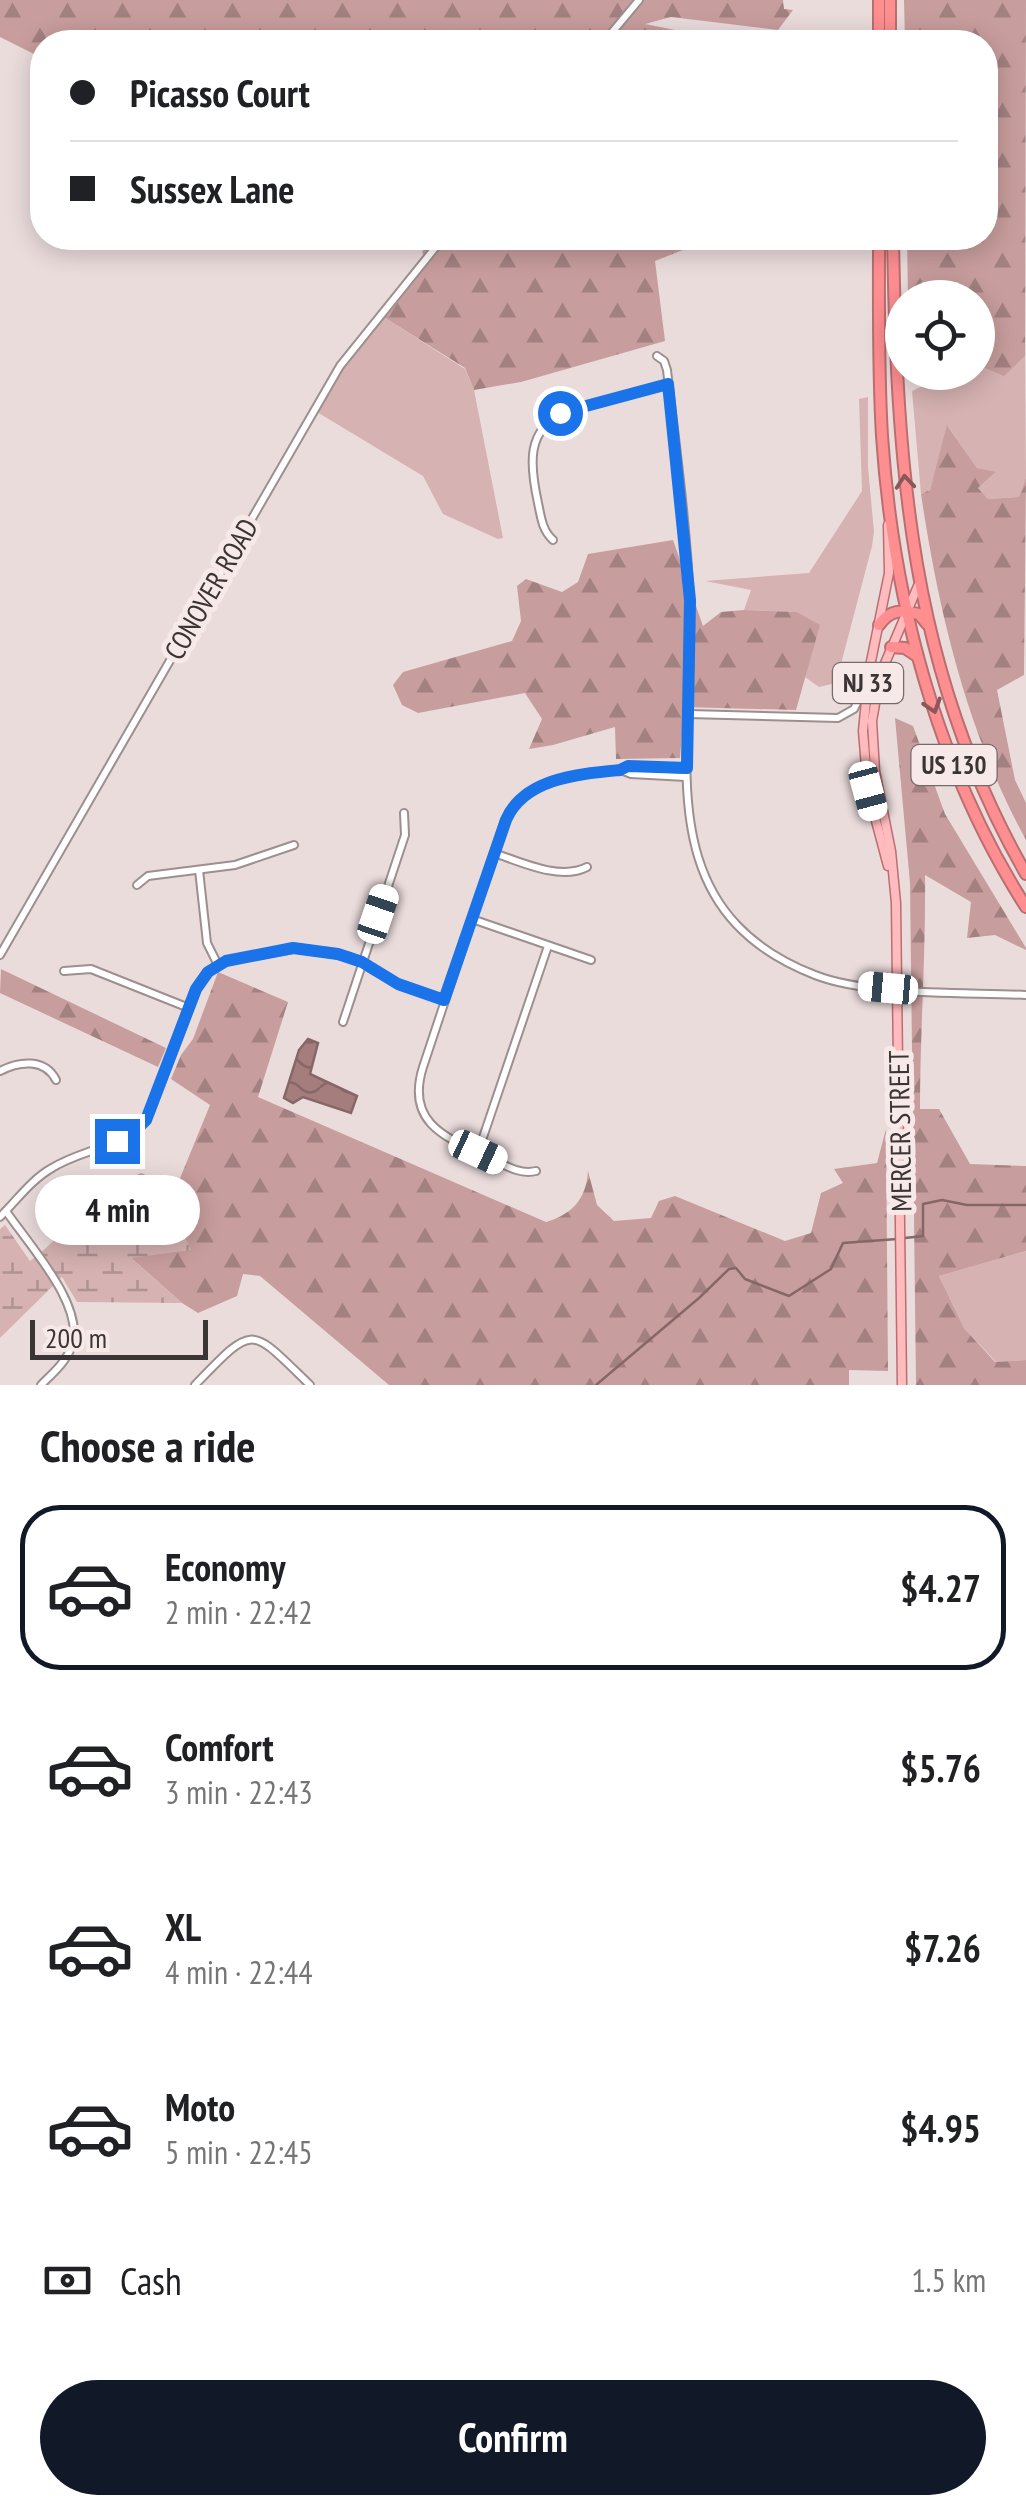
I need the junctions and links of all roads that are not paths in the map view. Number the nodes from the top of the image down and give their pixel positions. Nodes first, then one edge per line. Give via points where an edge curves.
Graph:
1 (640, 0) edge
2 (879, 0) edge
3 (890, 0) edge
4 (614, 30) edge
5 (879, 30) edge
6 (890, 30) edge
7 (434, 250) edge
8 (879, 250) edge
9 (894, 250) edge
10 (657, 356) dead end
11 (668, 384) junction
12 (887, 486) junction
13 (553, 540) dead end
14 (918, 578) junction
15 (908, 612) junction
16 (927, 624) junction
17 (878, 626) junction
18 (891, 647) junction
19 (919, 658) junction
20 (870, 672) junction
21 (688, 714) junction
22 (686, 773) junction
23 (404, 813) dead end
24 (294, 845) dead end
25 (494, 853) junction
26 (586, 866) dead end
27 (198, 870) junction
28 (1026, 874) edge
29 (892, 878) junction
30 (136, 885) dead end
31 (1026, 907) edge
32 (472, 920) junction
33 (548, 946) junction
34 (0, 955) edge
35 (590, 960) dead end
36 (362, 962) junction
37 (218, 965) junction
38 (64, 971) dead end
39 (898, 988) junction
40 (1026, 995) edge
41 (444, 1000) junction
42 (189, 1008) junction
43 (343, 1022) dead end
44 (0, 1071) edge
45 (56, 1080) dead end
46 (478, 1152) junction
47 (536, 1171) dead end
48 (3, 1214) edge
49 (41, 1385) edge
50 (195, 1385) edge
51 (310, 1385) edge
52 (902, 1385) edge

1 - 4 street
2 - 5 highway
3 - 6 highway
7 - 34 street, CONOVER ROAD via 340,366
8 - 12 highway, US 130
14 -> 9 highway, US 130 via 903,462
10 - 11 street
11 - 13 street via 566,410 540,432 531,465 543,526
11 - 21 street via 690,600
12 - 15 highway, US 130
12 - 17 main road, MERCER STREET / NJ 33 via 888,573
14 - 15 main road, MERCER STREET / NJ 33
14 - 16 highway, US 130
15 - 16 highway
15 - 17 highway via 894,611
15 - 18 main road, MERCER STREET / NJ 33
15 - 19 highway, US 130
16 - 28 highway, US 130 via 964,742
17 - 20 main road, MERCER STREET / NJ 33
18 - 19 highway
18 - 29 main road, MERCER STREET / NJ 33 via 876,688 872,736
19 -> 31 highway, US 130 via 965,792
20 - 21 street via 858,704 838,718
20 - 29 main road, MERCER STREET / NJ 33 via 864,759
21 - 22 street
22 - 25 street via 620,770 529,790 512,808
22 - 39 street via 698,861 738,926 775,956 813,974
23 - 36 street via 404,835
24 - 27 street via 241,864
25 - 26 street via 554,870
25 - 32 street
27 - 30 street via 148,876
27 - 37 street via 207,943
29 - 39 main road, MERCER STREET / NJ 33
32 - 33 street
32 - 41 street
33 - 35 street
33 - 46 street
36 - 37 street via 293,948
36 - 41 street
36 - 43 street
37 - 42 street via 200,982
38 - 42 street via 91,969
39 - 40 street
39 - 52 main road, MERCER STREET / NJ 33
41 - 46 street via 419,1079 419,1101 437,1131
42 - 48 street via 138,1128 55,1165
44 - 45 street via 33,1063
46 - 47 street via 522,1172
48 - 49 street via 73,1316 70,1350
50 - 51 street via 234,1344 254,1339

